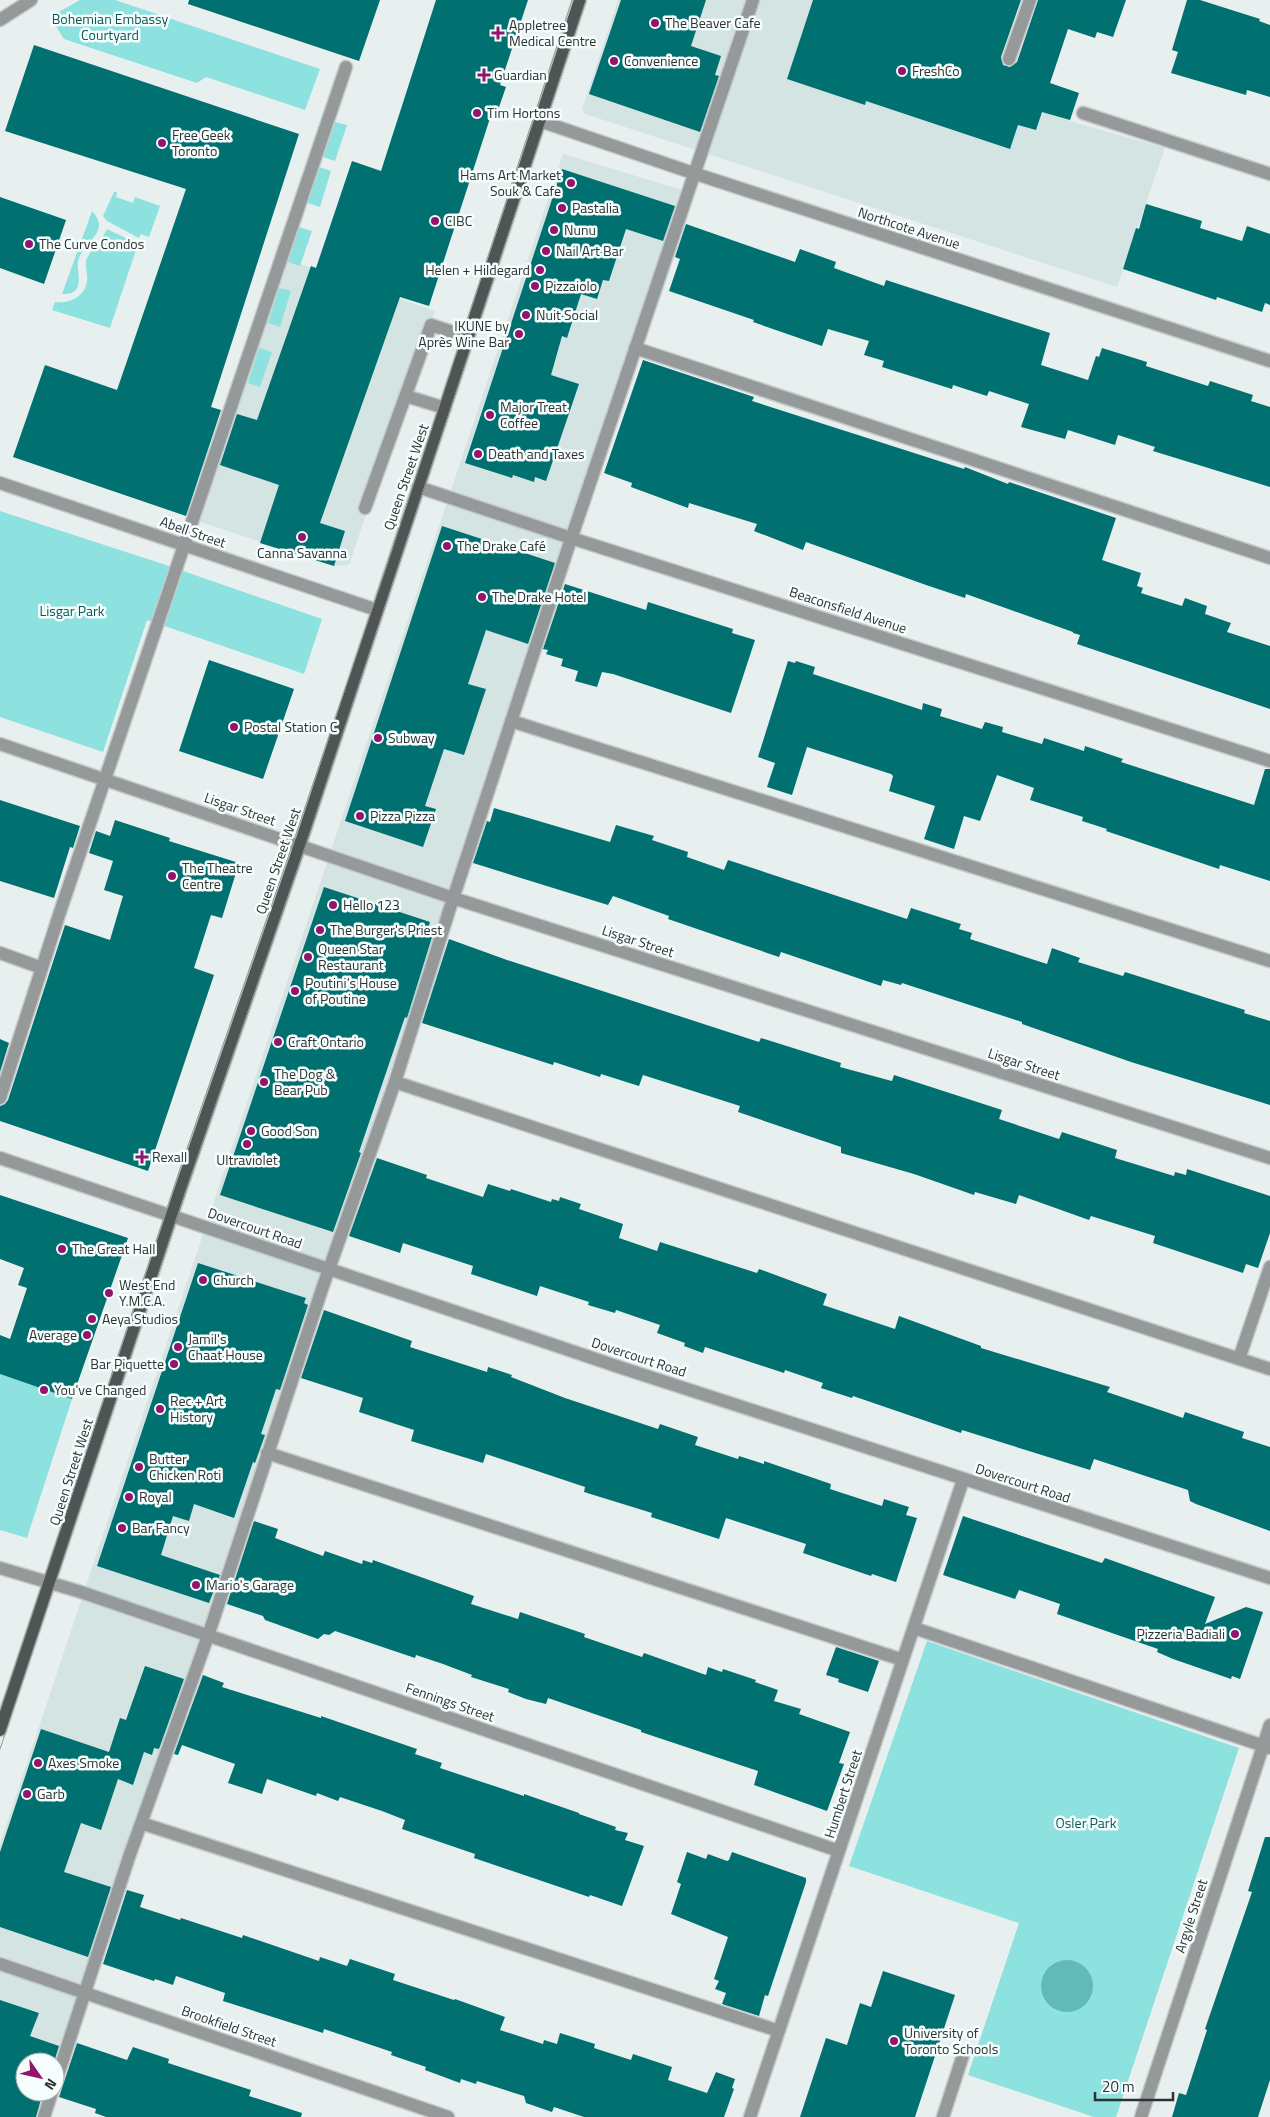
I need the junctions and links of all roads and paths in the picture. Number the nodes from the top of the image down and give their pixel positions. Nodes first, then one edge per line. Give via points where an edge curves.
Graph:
1 (31, 0) edge
2 (580, 0) edge
3 (753, 0) edge
4 (1030, 0) edge
5 (0, 20) edge
6 (1009, 59) dead end
7 (346, 67) dead end
8 (1083, 113) dead end
9 (540, 121) junction
10 (693, 174) junction
11 (1270, 174) edge
12 (468, 337) junction
13 (635, 348) junction
14 (1270, 361) edge
15 (406, 396) junction
16 (445, 408) junction
17 (0, 483) edge
18 (418, 487) junction
19 (366, 508) dead end
20 (571, 538) junction
21 (185, 546) junction
22 (1270, 558) edge
23 (377, 610) junction
24 (511, 721) junction
25 (0, 744) edge
26 (1270, 761) edge
27 (107, 779) junction
28 (300, 845) junction
29 (453, 898) junction
30 (0, 953) edge
31 (1270, 961) edge
32 (42, 968) junction
33 (395, 1082) junction
34 (0, 1098) edge
35 (0, 1158) edge
36 (1270, 1158) edge
37 (172, 1216) junction
38 (1270, 1267) edge
39 (330, 1269) junction
40 (1239, 1359) junction
41 (1270, 1369) edge
42 (267, 1453) junction
43 (963, 1480) junction
44 (0, 1568) edge
45 (1270, 1578) edge
46 (50, 1583) junction
47 (914, 1628) junction
48 (208, 1636) junction
49 (903, 1660) junction
50 (1270, 1725) edge
51 (0, 1730) edge
52 (1266, 1747) edge
53 (142, 1823) junction
54 (839, 1851) junction
55 (0, 1964) edge
56 (86, 1993) junction
57 (779, 2031) junction
58 (65, 2055) edge
59 (963, 2055) dead end
60 (49, 2102) edge
61 (44, 2117) edge
62 (448, 2117) edge
63 (750, 2117) edge
64 (943, 2117) edge
65 (1141, 2117) edge

1 - 5 street
2 - 9 main road, Queen Street West
3 - 10 street
4 - 6 street
7 - 21 street
8 - 11 street
9 - 10 street, Northcote Avenue
9 - 12 main road, Queen Street West
10 - 13 street
10 - 14 street, Northcote Avenue
12 - 15 street via 431,326
12 - 16 main road, Queen Street West
13 - 20 street
13 - 22 street
15 - 16 street
15 - 19 street
16 - 18 main road, Queen Street West
17 - 21 street, Abell Street
18 - 20 street, Beaconsfield Avenue
18 - 23 main road, Queen Street West
20 - 24 street
20 - 26 street, Beaconsfield Avenue
21 - 23 street, Abell Street
21 - 27 street
23 - 28 main road, Queen Street West
24 - 29 street
24 - 31 street
25 - 27 street, Lisgar Street
27 - 28 street, Lisgar Street
27 - 32 street
28 - 29 street, Lisgar Street
28 - 37 main road, Queen Street West
29 - 33 street
29 - 36 street, Lisgar Street
30 - 32 street
32 - 34 street
33 - 39 street
33 - 40 street
35 - 37 street, Dovercourt Road
37 - 39 street, Dovercourt Road
37 - 46 main road, Queen Street West
38 - 40 street
39 - 42 street
39 - 43 street, Dovercourt Road
40 - 41 street
42 - 48 street
42 - 49 street
43 - 45 street, Dovercourt Road
43 - 47 street, Humbert Street
44 - 46 street, Fennings Street
46 - 48 street, Fennings Street
46 - 51 main road, Queen Street West
47 - 49 street, Humbert Street
47 - 52 street
48 - 53 street
48 - 54 street, Fennings Street
49 - 54 street, Humbert Street
50 - 52 street, Argyle Street
52 - 65 street, Argyle Street
53 - 56 street
53 - 57 street
54 - 57 street, Humbert Street
55 - 56 street, Brookfield Street
56 - 58 street
56 - 62 street, Brookfield Street
57 - 63 street, Humbert Street
59 - 64 street
60 - 61 street

